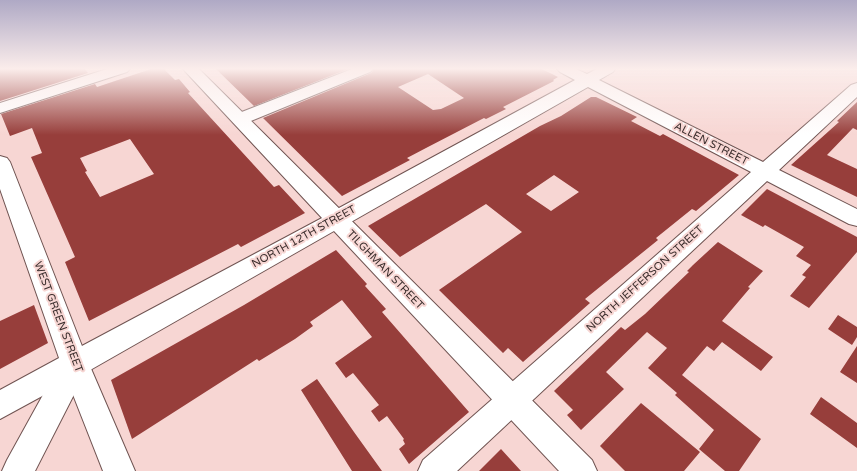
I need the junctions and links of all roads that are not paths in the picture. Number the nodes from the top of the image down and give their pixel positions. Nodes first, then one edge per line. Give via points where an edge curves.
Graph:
1 (53, 91) edge
2 (213, 91) edge
3 (310, 91) edge
4 (569, 91) edge
5 (607, 91) edge
6 (854, 91) edge
7 (0, 108) edge
8 (240, 119) junction
9 (0, 162) edge
10 (765, 171) junction
11 (857, 218) edge
12 (336, 220) junction
13 (75, 364) junction
14 (513, 400) junction
15 (0, 406) edge
16 (18, 471) edge
17 (119, 471) edge
18 (434, 471) edge
19 (581, 471) edge

1 - 7 street
2 - 8 street, TILGHMAN STREET
3 - 8 street
4 - 12 street, NORTH 12TH STREET
5 - 10 street, ALLEN STREET
6 - 10 street, NORTH JEFFERSON STREET
8 - 12 street, TILGHMAN STREET
9 - 13 street, WEST GREEN STREET
10 - 11 street, ALLEN STREET
10 - 14 street, NORTH JEFFERSON STREET
12 - 13 street, NORTH 12TH STREET
12 - 14 street, TILGHMAN STREET
13 - 15 street, NORTH 12TH STREET
13 - 16 street
13 - 17 street, WEST GREEN STREET
14 - 18 street, NORTH JEFFERSON STREET
14 - 19 street, TILGHMAN STREET

